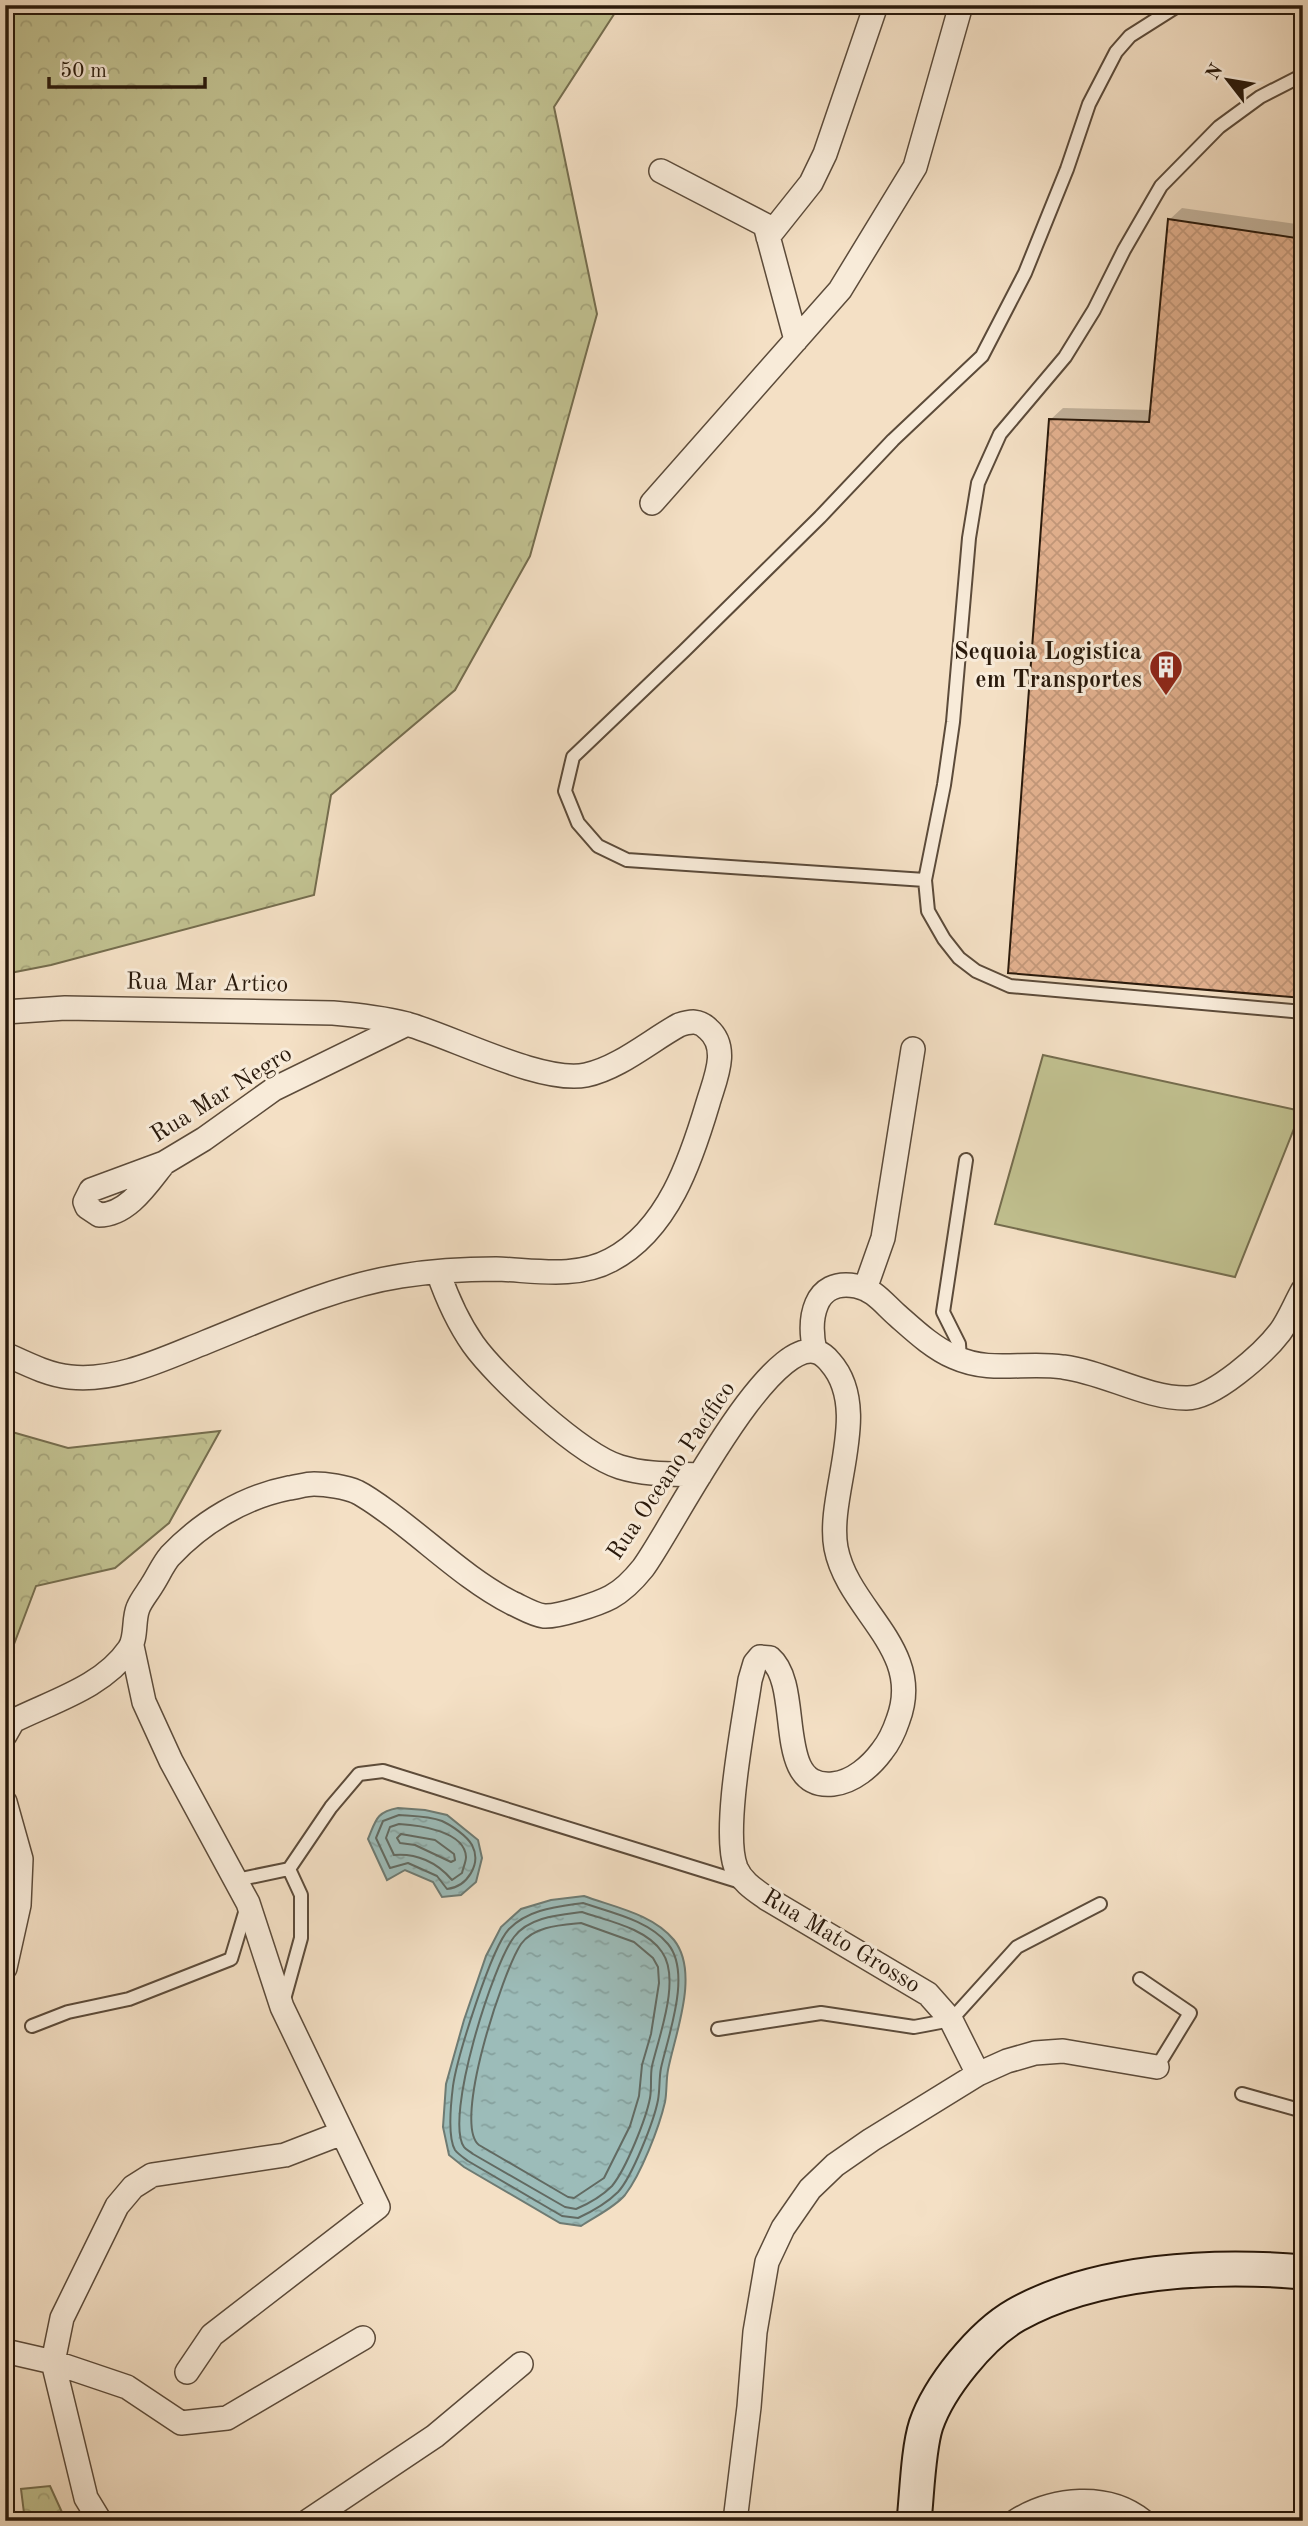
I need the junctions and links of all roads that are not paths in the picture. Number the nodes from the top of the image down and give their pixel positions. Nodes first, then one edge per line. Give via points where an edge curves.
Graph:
1 (876, 5) edge
2 (961, 5) edge
3 (1179, 5) edge
4 (1303, 75) edge
5 (662, 171) dead end
6 (768, 237) junction
7 (796, 340) junction
8 (652, 503) dead end
9 (925, 880) junction
10 (5, 1012) edge
11 (1303, 1012) edge
12 (407, 1024) junction
13 (913, 1049) dead end
14 (966, 1160) dead end
15 (99, 1185) dead end
16 (438, 1272) junction
17 (865, 1289) junction
18 (1303, 1290) edge
19 (815, 1351) junction
20 (5, 1354) edge
21 (960, 1359) junction
22 (699, 1475) junction
23 (132, 1646) junction
24 (5, 1735) edge
25 (5, 1802) edge
26 (289, 1869) junction
27 (236, 1880) junction
28 (746, 1883) junction
29 (248, 1903) junction
30 (1100, 1904) dead end
31 (5, 1968) edge
32 (1140, 1979) dead end
33 (282, 2007) junction
34 (951, 2021) junction
35 (32, 2026) dead end
36 (718, 2029) dead end
37 (1157, 2067) joint
38 (978, 2074) junction
39 (1242, 2094) dead end
40 (1303, 2111) edge
41 (342, 2133) junction
42 (1303, 2272) edge
43 (363, 2338) dead end
44 (5, 2351) edge
45 (53, 2362) junction
46 (521, 2364) dead end
47 (187, 2372) dead end
48 (100, 2521) edge
49 (308, 2521) edge
50 (735, 2521) edge
51 (914, 2521) edge
52 (1016, 2521) edge
53 (1143, 2521) edge

1 - 6 street via 825,154 811,183
2 - 7 street via 915,167 840,290
3 - 9 lane via 1130,36 1116,52 1089,104 1026,273 982,356 573,757 565,791 578,823 598,846 627,860
4 - 9 lane via 1260,97 1219,127 1161,186 1072,345 1000,433 978,483 951,735
5 - 6 street via 765,225
6 - 7 street
7 - 8 street
9 - 11 lane via 928,911 959,958 1010,986
10 - 12 street, Rua Mar Artico via 65,1008 333,1013
12 - 15 street, Rua Mar Negro via 274,1089 164,1163
12 - 16 street, Rua Mar Artico via 565,1076 585,1075 612,1065 691,1021 702,1023 720,1047 719,1067 683,1174 666,1209 640,1239 610,1261 580,1270
13 - 17 street via 883,1238
14 - 21 lane via 943,1312 958,1343
16 - 20 street via 360,1285 129,1372 68,1377
16 - 22 street via 450,1306 473,1345 541,1414 578,1443 617,1466 652,1474
17 - 19 street via 842,1285 826,1291 811,1319
17 - 21 street via 930,1343
18 - 21 street via 1280,1332 1244,1369 1188,1399 1062,1366 982,1367
19 - 22 street, Rua Oceano Pacífico via 802,1351 784,1361 754,1395
19 - 28 street, Rua Mato Grosso via 836,1368 848,1421 834,1524 836,1548 843,1573 896,1655 905,1681 902,1709 891,1740 856,1776 837,1784 819,1784 803,1773 794,1753 781,1668 770,1658 760,1657 750,1681 733,1802 736,1868
22 - 23 street, Rua Oceano Pacífico via 642,1569 614,1596 545,1616 496,1594 355,1490 314,1484 261,1494 214,1518 169,1558 137,1609
23 - 24 street via 100,1680 13,1721
23 - 27 street, Rua Oceano Pacífico via 144,1702
25 - 31 street via 21,1859 19,1905
26 - 27 lane
26 - 28 lane via 359,1774 383,1771
26 - 33 lane via 301,1895 301,1938
27 - 29 street, Rua Oceano Pacífico
28 - 34 street, Rua Mato Grosso via 928,1994
29 - 33 street, Rua Oceano Pacífico
29 - 35 lane via 231,1959 130,1999 68,2012
30 - 34 lane via 1017,1947
32 - 37 lane via 1190,2013
33 - 41 street, Rua Oceano Pacífico
34 - 36 lane via 914,2027 821,2013
34 - 38 street, Rua Mato Grosso
37 - 38 street via 1044,2052
38 - 50 street via 835,2165 810,2189 783,2228 767,2262 761,2297
39 - 40 lane
41 - 45 street via 285,2155 162,2172 133,2187 117,2206 62,2318
41 - 47 street, Rua Oceano Pacífico via 378,2207 212,2335
42 - 51 main road via 1259,2268 1153,2273 1067,2292 1014,2316 975,2349 946,2386 926,2426
43 - 45 street via 226,2418 181,2423 127,2387
44 - 45 street
45 - 48 street via 86,2498
46 - 49 street via 435,2436
52 - 53 street via 1029,2512 1068,2501 1104,2502

